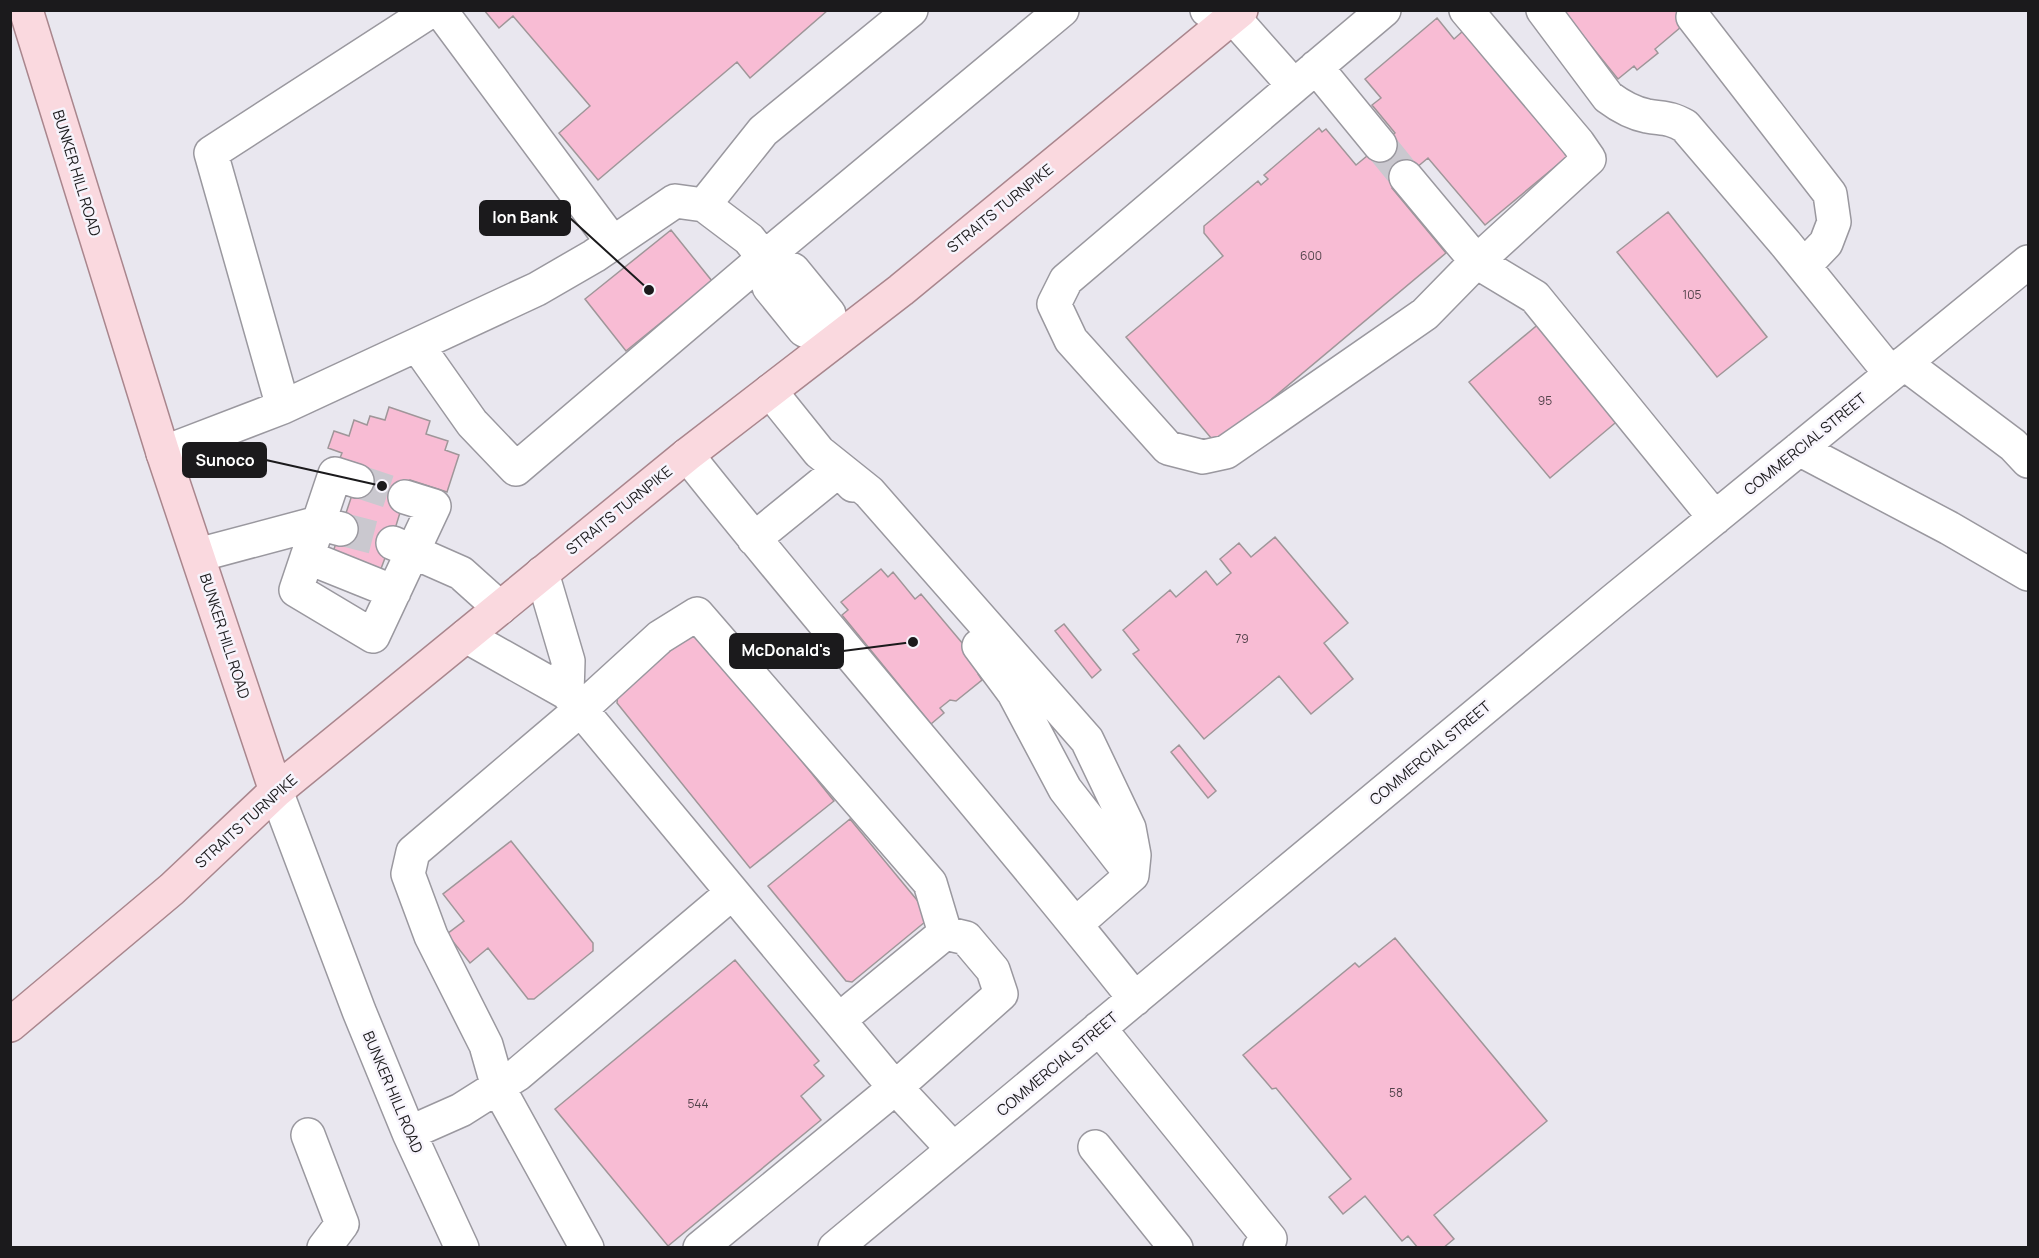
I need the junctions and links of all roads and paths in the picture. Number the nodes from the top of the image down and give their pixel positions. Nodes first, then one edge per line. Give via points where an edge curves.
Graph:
1 (26, 10) edge
2 (432, 10) edge
3 (440, 10) edge
4 (911, 10) edge
5 (1062, 10) edge
6 (1384, 10) edge
7 (1466, 10) edge
8 (1544, 10) edge
9 (1228, 12) edge
10 (1693, 17) dead end
11 (1305, 76) junction
12 (1380, 145) tunnel mouth
13 (1406, 177) tunnel mouth
14 (704, 205) junction
15 (613, 243) junction
16 (764, 258) junction
17 (1477, 262) junction
18 (2028, 262) edge
19 (1804, 266) junction
20 (833, 342) junction
21 (417, 345) junction
22 (1898, 369) junction
23 (770, 391) junction
24 (283, 407) junction
25 (2023, 445) edge
26 (1799, 449) junction
27 (163, 453) junction
28 (687, 455) junction
29 (839, 470) junction
30 (357, 481) tunnel mouth
31 (405, 497) tunnel mouth
32 (1715, 518) junction
33 (329, 526) junction
34 (754, 539) junction
35 (402, 547) junction
36 (198, 555) junction
37 (307, 557) junction
38 (542, 573) junction
39 (2028, 574) edge
40 (394, 592) junction
41 (500, 608) junction
42 (466, 636) junction
43 (573, 702) junction
44 (276, 791) junction
45 (732, 893) junction
46 (1076, 924) junction
47 (945, 933) junction
48 (1135, 999) junction
49 (839, 1020) junction
50 (10, 1025) edge
51 (1099, 1028) junction
52 (498, 1087) junction
53 (896, 1087) junction
54 (409, 1134) junction
55 (308, 1135) dead end
56 (1095, 1147) dead end
57 (953, 1149) junction
58 (324, 1248) edge
59 (462, 1248) edge
60 (587, 1248) edge
61 (700, 1248) edge
62 (835, 1248) edge
63 (1176, 1248) edge
64 (1260, 1248) edge

1 - 27 main road, BUNKER HILL ROAD
2 - 24 street via 212,153
3 - 15 street
4 - 14 street via 763,131
5 - 16 street
6 - 11 street
7 - 17 street via 1588,159
8 - 19 street via 1608,97 1622,108 1670,118 1685,126
9 - 11 street
9 - 20 main road, STRAITS TURNPIKE via 910,282
10 - 19 street via 1830,194 1834,222 1826,243
11 - 12 street
11 - 17 street via 1066,280 1054,304 1071,340 1168,448 1203,457 1226,452 1425,314
13 - 17 street
14 - 15 street via 675,201
14 - 16 street via 749,239
15 - 21 street via 537,289
16 - 20 street via 769,287 797,322 804,330
16 - 21 street via 516,469 471,423
17 - 32 street via 1535,297
18 - 22 street, COMMERCIAL STREET
19 - 22 street
20 - 23 main road, STRAITS TURNPIKE
21 - 24 street
22 - 25 street
22 - 26 street, COMMERCIAL STREET
23 - 28 main road, STRAITS TURNPIKE
23 - 29 street via 819,452
24 - 27 street
26 - 32 street, COMMERCIAL STREET
26 - 39 street
27 - 36 main road, BUNKER HILL ROAD
28 - 34 street
28 - 38 main road, STRAITS TURNPIKE
29 - 34 street
29 - 46 street via 869,492 1087,740 1129,828 1134,855 1132,874
30 - 33 street via 335,474
31 - 35 street via 434,506
32 - 48 street, COMMERCIAL STREET
33 - 36 street
33 - 37 street
34 - 46 street
35 - 40 street
35 - 41 street via 462,573
36 - 44 main road, BUNKER HILL ROAD
37 - 40 street
37 - 40 street via 296,590 373,636
38 - 41 main road, STRAITS TURNPIKE
38 - 43 street via 568,661
41 - 42 main road, STRAITS TURNPIKE
42 - 43 street
42 - 44 main road, STRAITS TURNPIKE
43 - 45 street
43 - 47 street via 697,614 930,883
43 - 52 street via 413,852 408,874 431,936 486,1045
44 - 50 main road, STRAITS TURNPIKE via 172,889
44 - 54 street, BUNKER HILL ROAD
45 - 49 street
45 - 52 street
46 - 48 street
47 - 49 street
47 - 53 street via 966,938 993,970 1000,994
48 - 51 street, COMMERCIAL STREET
49 - 53 street
51 - 57 street, COMMERCIAL STREET
51 - 64 street via 1270,1239
52 - 54 street via 461,1110
52 - 60 street
53 - 57 street
53 - 61 street
54 - 59 street, BUNKER HILL ROAD
55 - 58 street via 342,1224
56 - 63 street
57 - 62 street, COMMERCIAL STREET

